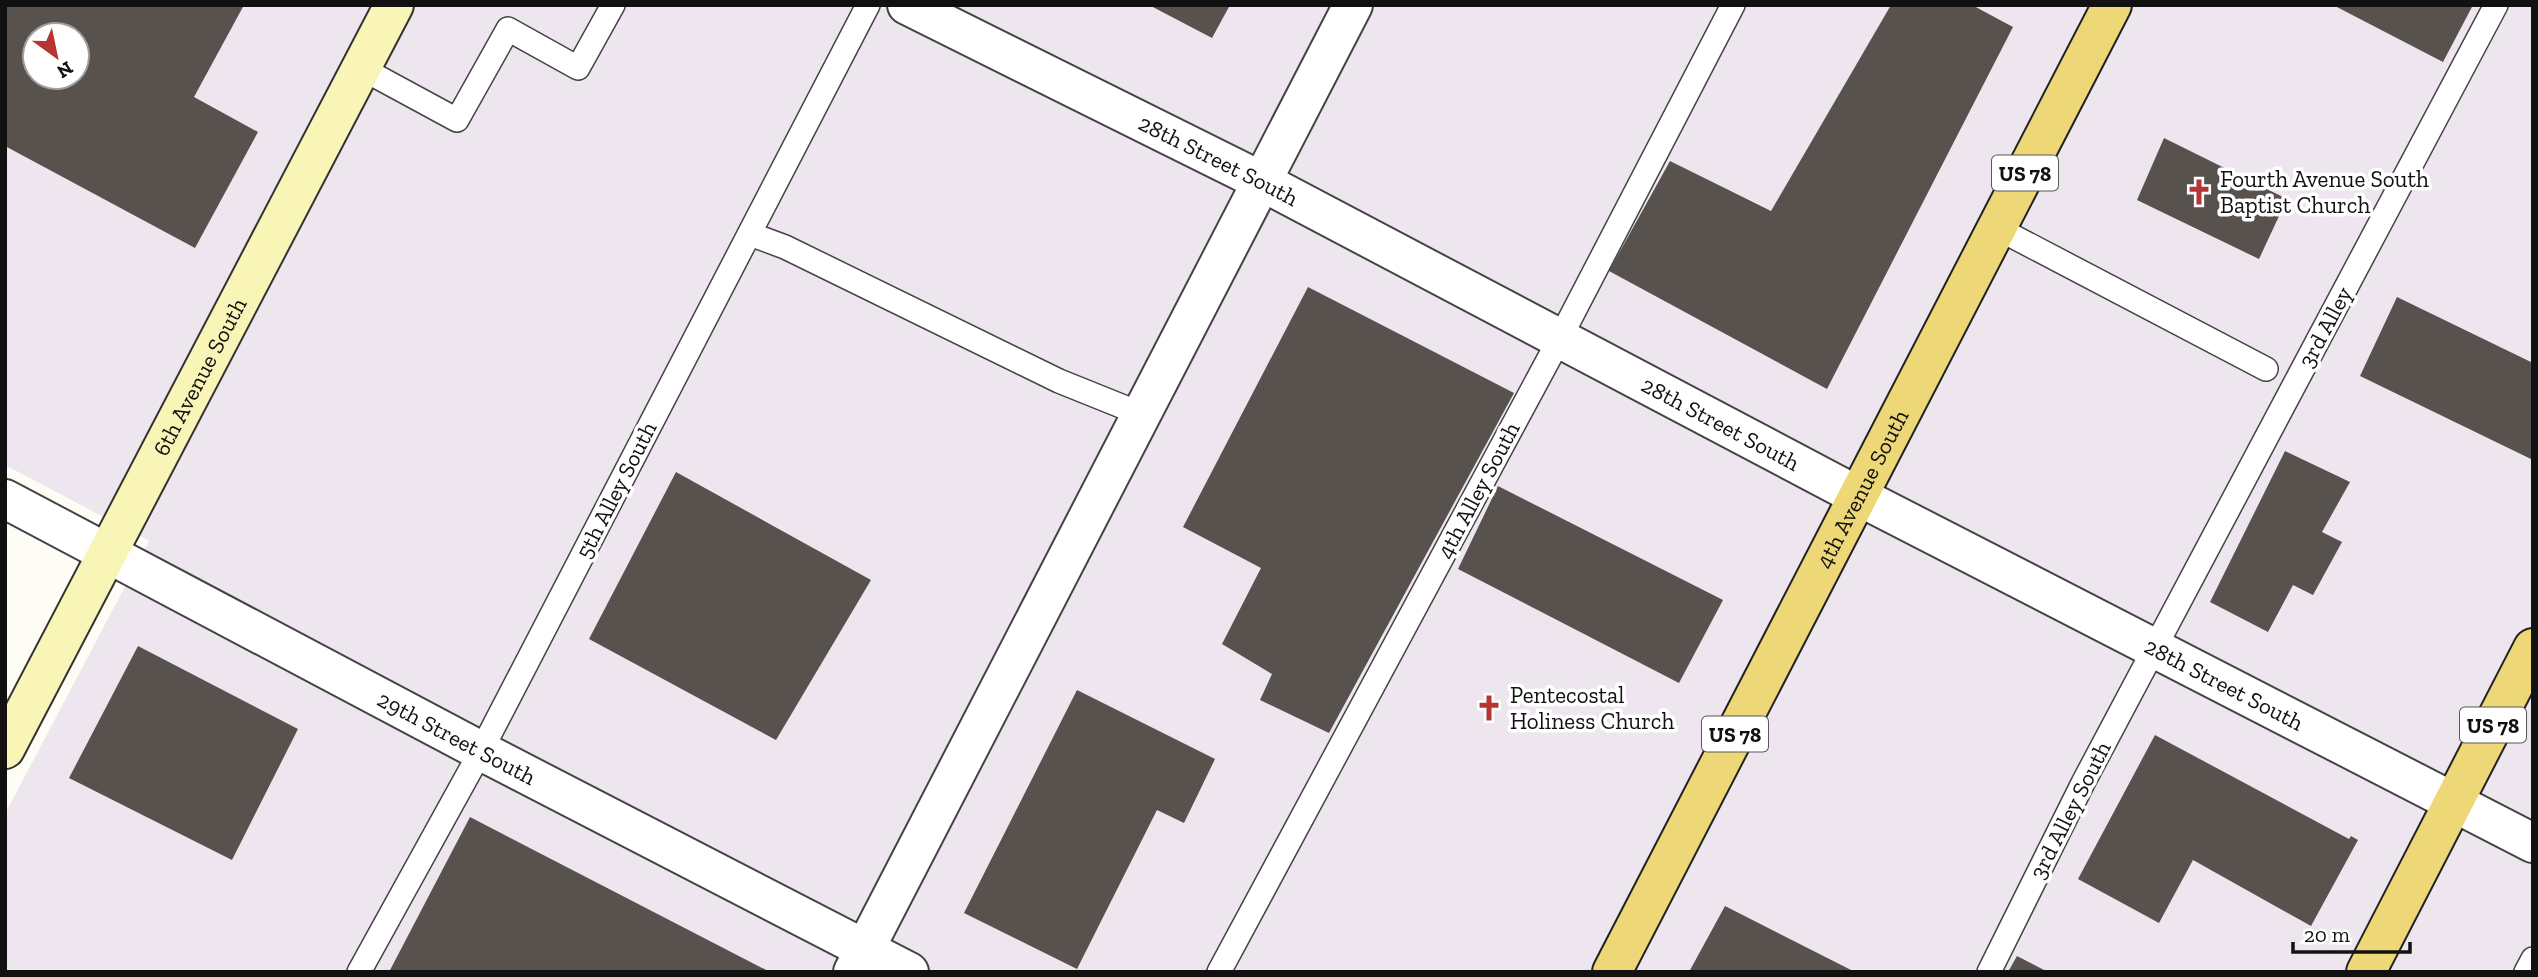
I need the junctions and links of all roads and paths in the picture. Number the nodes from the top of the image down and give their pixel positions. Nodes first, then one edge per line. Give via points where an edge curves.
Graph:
1 (394, 5) edge
2 (614, 5) edge
3 (868, 5) edge
4 (907, 5) edge
5 (1353, 5) edge
6 (1733, 5) edge
7 (2112, 5) edge
8 (2496, 5) edge
9 (361, 68) junction
10 (1261, 181) junction
11 (1997, 228) junction
12 (750, 234) junction
13 (1559, 340) junction
14 (2266, 369) dead end
15 (1141, 414) junction
16 (1857, 496) junction
17 (5, 499) edge
18 (109, 553) junction
19 (2533, 648) edge
20 (2154, 649) junction
21 (5, 749) edge
22 (481, 751) junction
23 (2453, 801) junction
24 (2533, 843) edge
25 (2533, 959) edge
26 (858, 961) edge
27 (359, 972) edge
28 (909, 972) edge
29 (1219, 972) edge
30 (1612, 972) edge
31 (1989, 972) edge
32 (2366, 972) edge
33 (2526, 972) edge

1 - 9 main road, 6th Avenue South
2 - 9 lane via 578,68 508,29 457,120
3 - 12 lane, 5th Alley South
4 - 10 street, 28th Street South
5 - 10 street
6 - 13 lane, 4th Alley South
7 - 11 main road, 4th Avenue South / US 78
8 - 20 lane, 3rd Alley
9 - 18 main road, 6th Avenue South
10 - 13 street, 28th Street South
10 - 15 street
11 - 14 lane
11 - 16 main road, 4th Avenue South / US 78
12 - 15 lane via 1059,381
12 - 22 lane, 5th Alley South
13 - 16 street, 28th Street South
13 - 29 lane, 4th Alley South
15 - 26 street
16 - 20 street, 28th Street South
16 - 30 main road, 4th Avenue South / US 78
17 - 18 street, 29th Street South
18 - 21 main road, 6th Avenue South
18 - 22 street, 29th Street South
19 - 23 main road, US 78
20 - 23 street, 28th Street South
20 - 31 lane, 3rd Alley South
22 - 26 street, 29th Street South
22 - 27 lane, 5th Alley South
23 - 24 street, 28th Street South
23 - 32 main road, US 78
25 - 33 lane
26 - 28 street, 29th Street South

